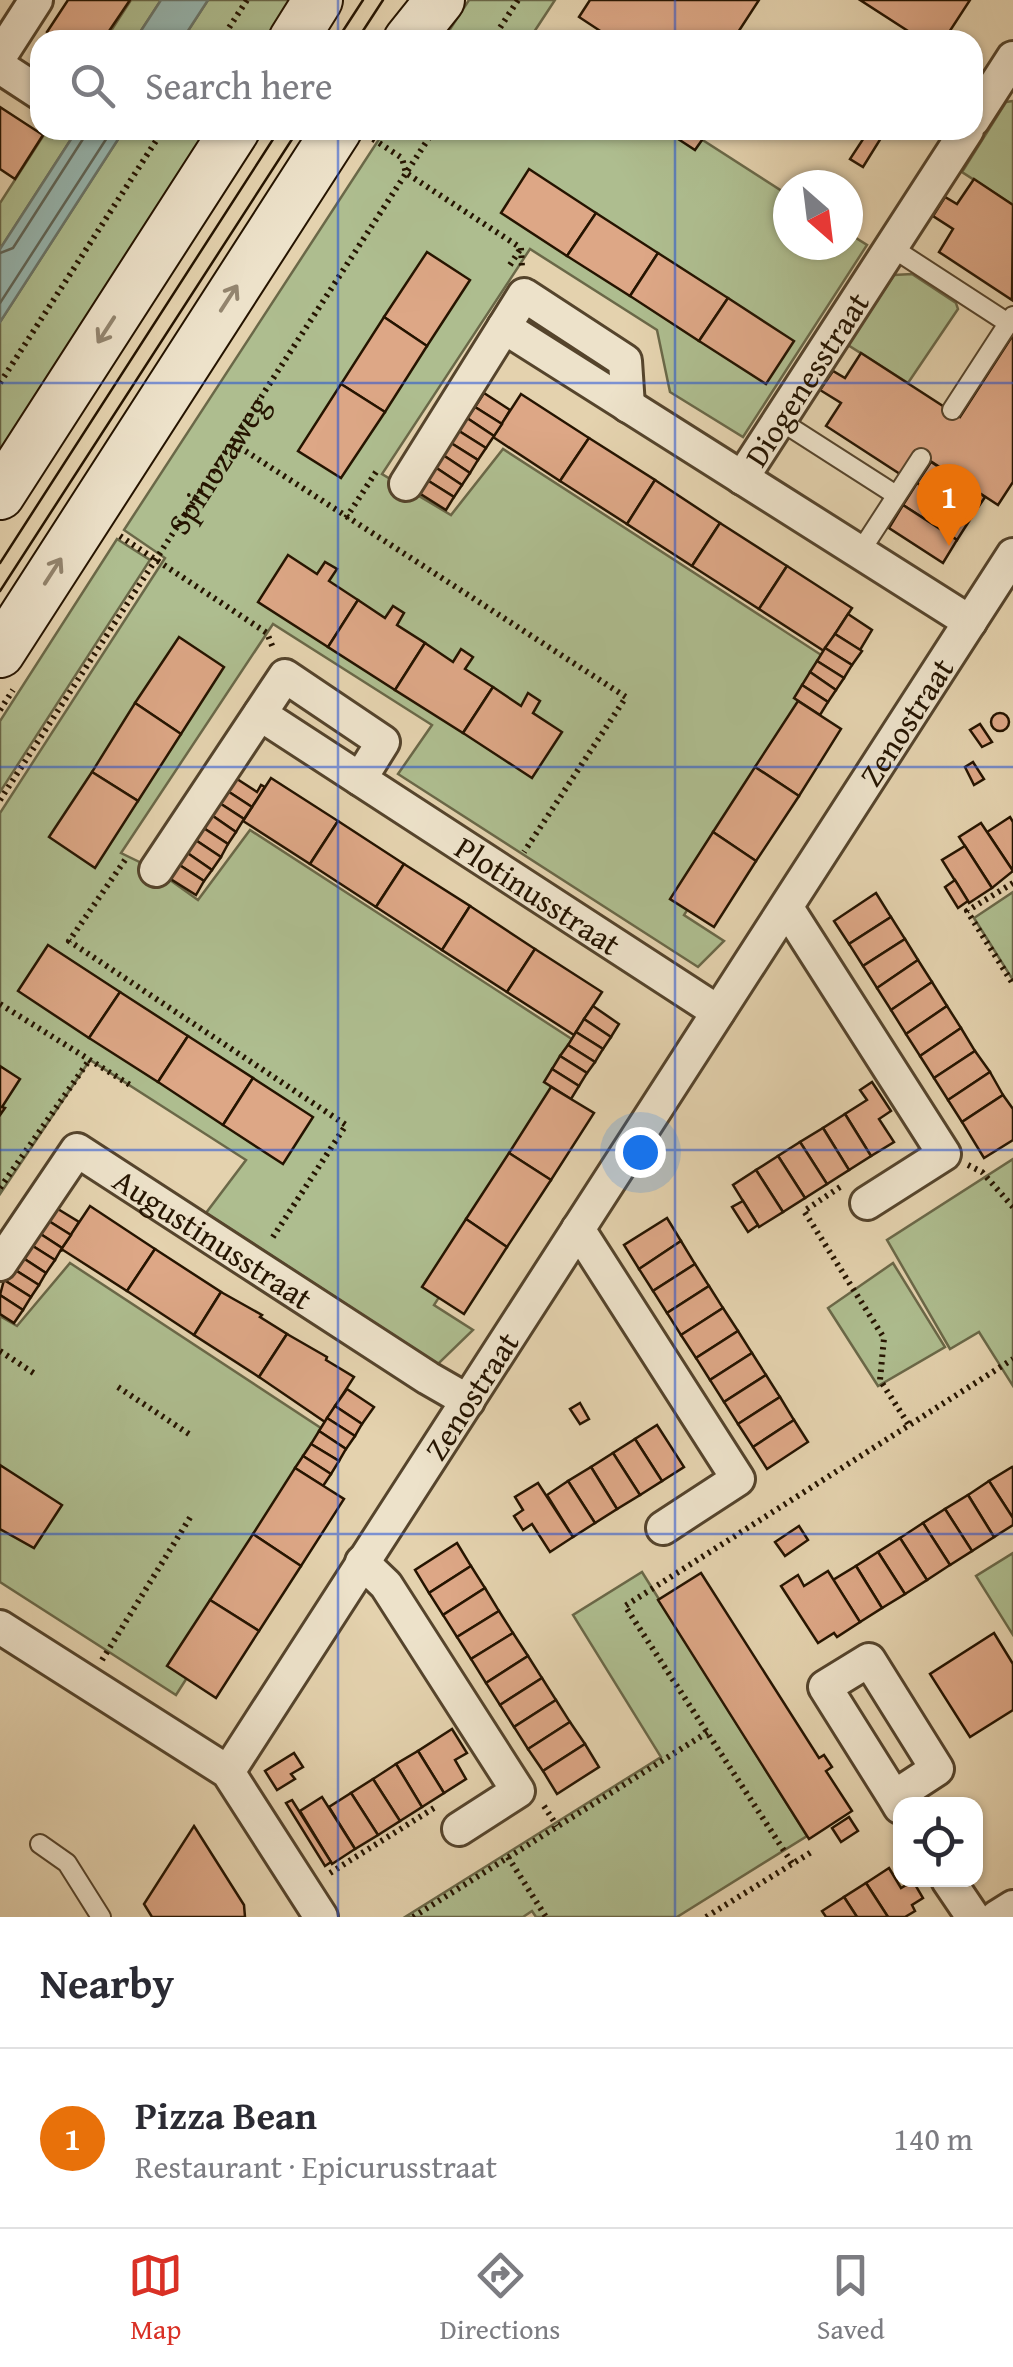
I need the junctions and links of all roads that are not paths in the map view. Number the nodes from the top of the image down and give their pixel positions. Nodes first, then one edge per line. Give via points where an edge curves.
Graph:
1 (36, 0) edge
2 (318, 0) edge
3 (440, 0) edge
4 (298, 30) edge
5 (416, 30) edge
6 (0, 56) edge
7 (0, 67) edge
8 (1010, 68) edge
9 (30, 86) edge
10 (983, 106) edge
11 (229, 140) edge
12 (350, 140) edge
13 (961, 140) edge
14 (891, 247) junction
15 (1010, 319) edge
16 (504, 327) junction
17 (628, 406) junction
18 (952, 410) dead end
19 (779, 420) junction
20 (921, 458) dead end
21 (742, 478) junction
22 (406, 484) dead end
23 (0, 495) edge
24 (896, 496) junction
25 (860, 552) junction
26 (1013, 556) edge
27 (1003, 598) edge
28 (970, 622) junction
29 (0, 653) edge
30 (260, 714) junction
31 (360, 779) junction
32 (156, 870) road end
33 (787, 908) junction
34 (718, 1012) junction
35 (860, 1191) road end
36 (578, 1229) junction
37 (0, 1264) edge
38 (468, 1401) junction
39 (662, 1528) dead end
40 (362, 1562) junction
41 (0, 1628) edge
42 (228, 1772) junction
43 (459, 1830) road end
44 (40, 1844) dead end
45 (953, 1887) edge
46 (312, 1904) edge
47 (1013, 1907) edge
48 (101, 1917) edge
49 (973, 1917) edge
50 (997, 1917) edge

1 - 6 street
2 - 4 main road
3 - 5 main road
7 - 9 street
8 - 10 street
11 -> 23 main road
29 -> 12 main road
13 - 14 street, Diogenesstraat
14 - 15 lane
14 - 19 street, Diogenesstraat
15 - 18 lane
16 - 17 street
16 - 17 street via 524,295 625,361
16 - 22 street
17 - 21 street
19 - 21 street, Diogenesstraat
19 - 24 lane
20 - 24 lane
21 - 25 street
24 - 25 lane
25 - 28 street
26 - 27 street, Zenostraat
27 - 28 street, Zenostraat
28 - 33 street, Zenostraat
30 - 31 street, Plotinusstraat
30 - 31 street via 285,676 384,742
30 - 32 street
31 - 34 street, Plotinusstraat
33 - 34 street, Zenostraat
33 - 35 street via 944,1154
34 - 36 street, Zenostraat
36 - 38 street, Zenostraat
36 - 39 street via 738,1480
37 - 38 street, Augustinusstraat via 78,1150
38 - 40 street, Zenostraat
40 - 42 street, Zenostraat
40 - 43 street via 386,1585 518,1792
41 - 42 street
42 - 46 street
44 - 48 lane via 67,1863
45 - 49 street
47 - 50 street

